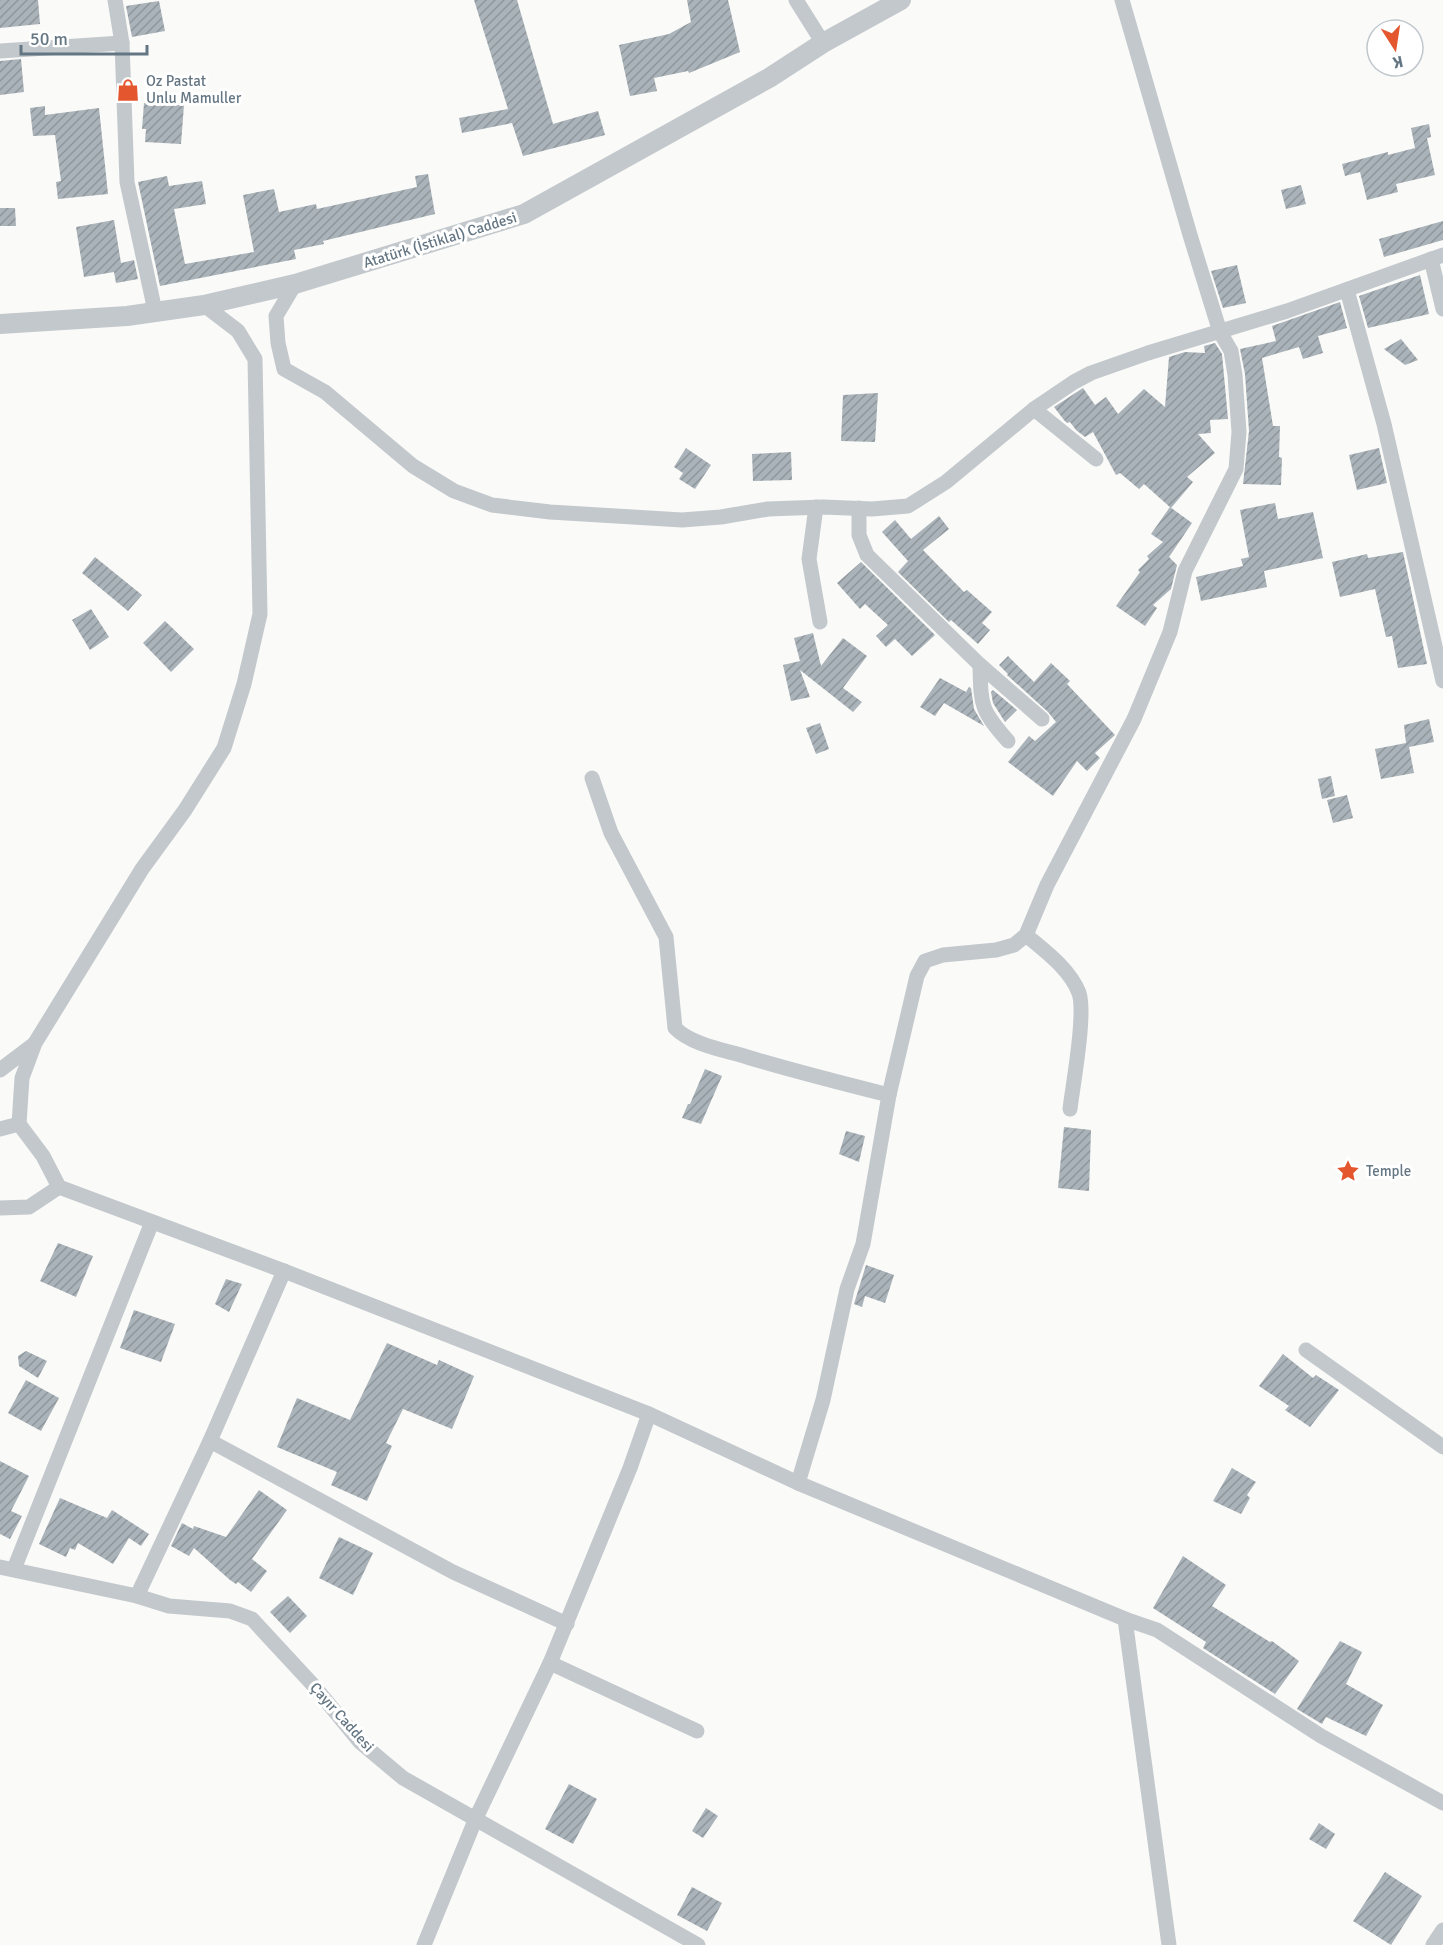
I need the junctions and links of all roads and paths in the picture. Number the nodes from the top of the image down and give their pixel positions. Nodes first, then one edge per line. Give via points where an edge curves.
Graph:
1 (115, 0) edge
2 (796, 0) edge
3 (902, 0) edge
4 (1122, 0) edge
5 (122, 43) junction
6 (824, 43) junction
7 (0, 51) edge
8 (1437, 257) edge
9 (295, 284) junction
10 (1347, 290) junction
11 (204, 305) junction
12 (1443, 309) edge
13 (155, 310) junction
14 (0, 324) edge
15 (1220, 332) junction
16 (1034, 409) junction
17 (1096, 459) dead end
18 (816, 507) junction
19 (859, 508) junction
20 (820, 622) dead end
21 (980, 665) junction
22 (1443, 681) edge
23 (1042, 720) dead end
24 (1008, 741) dead end
25 (592, 778) dead end
26 (1026, 935) junction
27 (35, 1043) junction
28 (0, 1070) edge
29 (889, 1095) junction
30 (1070, 1109) dead end
31 (19, 1124) junction
32 (0, 1129) edge
33 (60, 1187) junction
34 (0, 1208) edge
35 (152, 1222) junction
36 (284, 1271) junction
37 (1306, 1350) dead end
38 (649, 1414) junction
39 (210, 1441) junction
40 (1443, 1447) edge
41 (798, 1483) junction
42 (7, 1568) edge
43 (137, 1596) junction
44 (1125, 1619) junction
45 (567, 1624) junction
46 (550, 1663) junction
47 (697, 1731) dead end
48 (1443, 1803) edge
49 (476, 1818) junction
50 (1443, 1930) edge
51 (424, 1945) edge
52 (698, 1945) edge
53 (1169, 1945) edge
54 (1433, 1945) edge

1 - 5 street
2 - 6 street
3 - 6 street, Atatürk (İstiklal) Caddesi
4 - 15 street
5 - 7 street
5 - 13 street via 126,182
6 - 9 street, Atatürk (İstiklal) Caddesi via 769,78 524,214
8 - 10 street
8 - 12 street
9 - 11 street, Atatürk (İstiklal) Caddesi
9 - 18 street via 276,316 284,369 325,392 413,466 454,491 492,506 682,520
10 - 15 street
10 - 22 street via 1384,424
11 - 13 street, Atatürk (İstiklal) Caddesi
11 - 27 street via 238,331 255,359 258,624 224,748 142,869
13 - 14 street, Atatürk (İstiklal) Caddesi via 127,316
15 - 16 street via 1148,352 1091,374
15 - 26 street via 1231,351 1235,375 1239,432 1236,469 1185,572 1170,632 1134,719 1047,885
16 - 17 street
16 - 19 street via 946,482 908,506
18 - 19 street
18 - 20 street via 809,559
19 - 21 street via 859,535 867,555
21 - 23 street
21 - 24 street via 981,702 988,719
25 - 29 street via 611,833 666,937 675,1028 684,1036 718,1048
26 - 29 street via 1014,945 996,950 943,955 925,961 917,976
26 - 30 street via 1067,972 1080,994 1081,1019
27 - 28 street
27 - 31 street via 22,1078
29 - 41 street via 863,1244 847,1289 823,1400
31 - 32 street
31 - 33 street
33 - 34 street via 29,1207
33 - 35 street
35 - 36 street
35 - 42 street
36 - 38 street
36 - 39 street
37 - 40 street
38 - 41 street
38 - 45 street
39 - 43 street
39 - 45 street via 453,1572
41 - 44 street
42 - 43 street, Çayır Caddesi
43 - 49 street, Çayır Caddesi via 168,1606 230,1611 252,1619 360,1742 403,1778
44 - 48 street via 1157,1630 1321,1736
44 - 53 street
45 - 46 street
46 - 47 street
46 - 49 street
49 - 51 street
49 - 52 street, Çayır Caddesi
50 - 54 street

